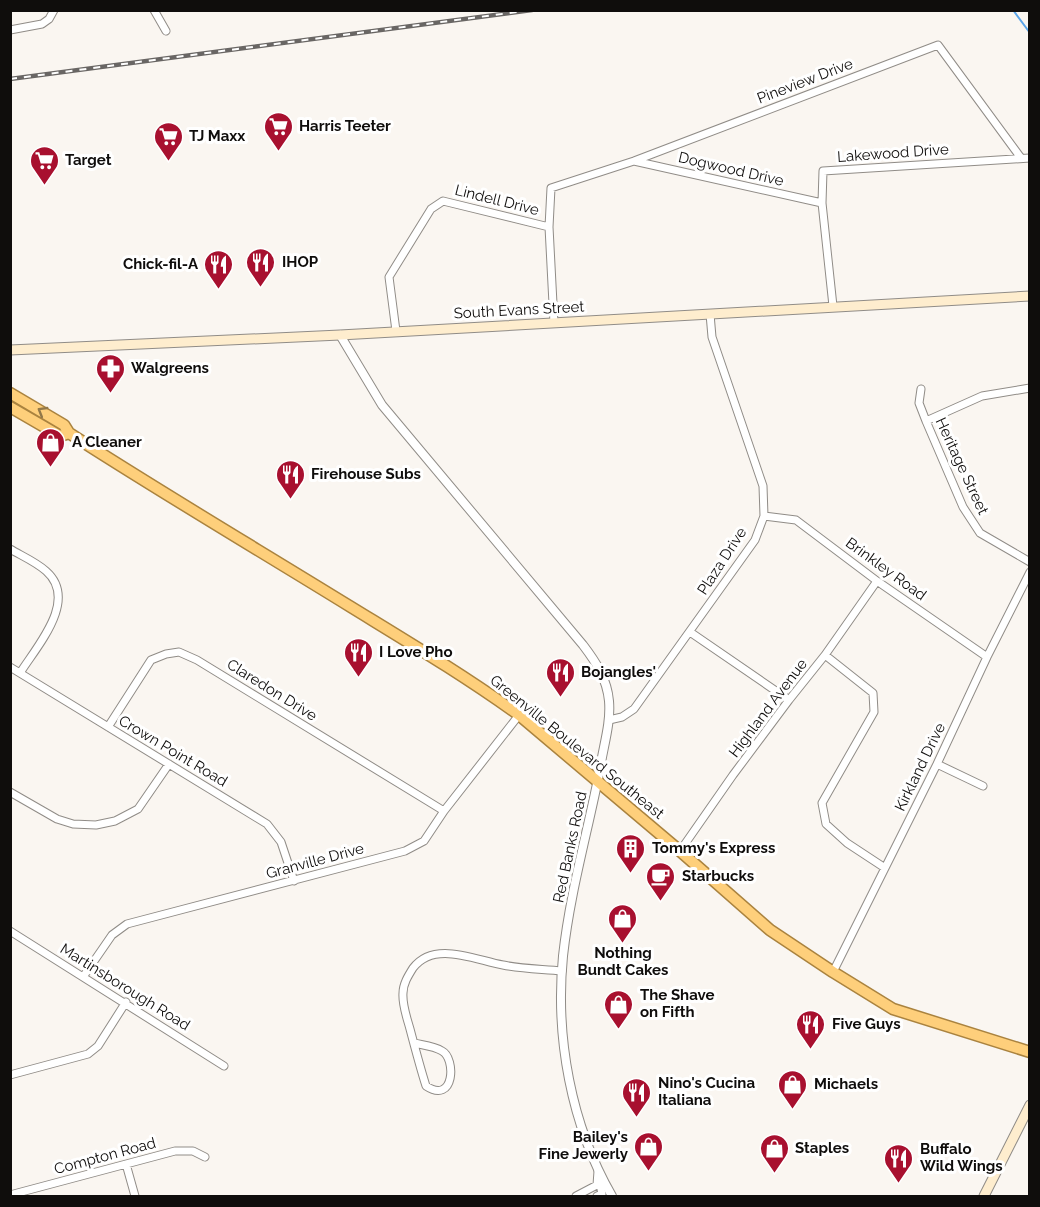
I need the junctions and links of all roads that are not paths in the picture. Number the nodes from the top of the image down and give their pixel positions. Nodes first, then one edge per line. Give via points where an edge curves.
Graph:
1 (54, 10) edge
2 (154, 10) edge
3 (10, 30) edge
4 (166, 32) dead end
5 (1021, 158) junction
6 (1029, 158) edge
7 (633, 161) junction
8 (822, 203) junction
9 (549, 227) junction
10 (1029, 296) edge
11 (832, 306) junction
12 (710, 314) junction
13 (554, 323) junction
14 (396, 331) junction
15 (340, 334) junction
16 (10, 350) edge
17 (1029, 388) edge
18 (921, 389) dead end
19 (10, 393) edge
20 (10, 407) edge
21 (926, 421) junction
22 (69, 433) junction
23 (764, 516) junction
24 (10, 549) edge
25 (1029, 562) edge
26 (1029, 573) edge
27 (877, 581) junction
28 (690, 632) junction
29 (825, 655) junction
30 (987, 657) junction
31 (10, 667) edge
32 (20, 673) junction
33 (789, 700) junction
34 (519, 716) junction
35 (609, 720) junction
36 (108, 727) junction
37 (169, 764) junction
38 (937, 764) junction
39 (598, 782) junction
40 (983, 786) dead end
41 (10, 792) edge
42 (444, 812) junction
43 (680, 851) junction
44 (885, 868) junction
45 (294, 881) junction
46 (10, 931) edge
47 (562, 971) junction
48 (833, 972) junction
49 (83, 977) junction
50 (126, 1002) junction
51 (414, 1043) junction
52 (1029, 1052) edge
53 (224, 1066) dead end
54 (10, 1075) edge
55 (1029, 1105) edge
56 (205, 1157) dead end
57 (126, 1164) junction
58 (597, 1171) junction
59 (26, 1194) edge
60 (10, 1195) edge
61 (135, 1197) edge
62 (576, 1197) edge
63 (597, 1197) edge
64 (612, 1197) edge
65 (984, 1197) edge

1 - 3 street via 42,24
2 - 4 street
5 - 6 street, Lakewood Drive
5 - 7 street, Pineview Drive via 938,45
5 - 8 street, Lakewood Drive via 823,171
7 - 8 street, Dogwood Drive
7 - 9 street, Pineview Drive via 551,188
8 - 11 street, Lakewood Drive
9 - 13 street
9 - 14 street, Lindell Drive via 443,201 431,209 389,277
10 - 11 main road, South Evans Street
11 - 12 main road, South Evans Street
12 - 13 main road, South Evans Street
12 - 23 street, Plaza Drive via 712,337 763,486
13 - 14 main road, South Evans Street
14 - 15 main road, South Evans Street
15 - 16 main road, South Evans Street
15 - 35 street, Red Banks Road via 382,405 591,656 605,683
17 - 21 street via 982,396
18 - 21 street, Heritage Street via 919,403
22 -> 19 highway via 64,425
20 - 22 highway, Greenville Boulevard Southeast via 60,436
21 - 25 street, Heritage Street via 963,507 980,533
22 - 34 highway, Greenville Boulevard Southeast via 450,667
23 - 27 street, Brinkley Road via 796,520
23 - 28 street, Plaza Drive via 754,540
24 - 32 street via 48,572 54,580 59,605
26 - 30 street, Kirkland Drive
27 - 29 street, Highland Avenue
27 - 30 street, Brinkley Road
28 - 33 street
28 - 35 street, Plaza Drive via 634,709
29 - 33 street, Highland Avenue
29 - 44 street via 873,693 874,712 822,803 826,824
30 - 38 street, Kirkland Drive
31 - 32 street, Crown Point Road
32 - 36 street, Crown Point Road
33 - 43 street, Highland Avenue
34 - 39 highway, Greenville Boulevard Southeast
34 - 42 street, Granville Drive
35 - 39 street, Red Banks Road
36 - 37 street, Crown Point Road
36 - 42 street, Claredon Drive via 151,660 179,652
37 - 41 street via 138,808 115,821 96,825 57,819
37 - 45 street, Crown Point Road via 267,825 281,842
38 - 40 street
38 - 44 street, Kirkland Drive
39 - 43 highway, Greenville Boulevard Southeast
39 - 47 street, Red Banks Road via 570,909
42 - 45 street, Granville Drive via 424,841 405,851
43 - 48 highway, Greenville Boulevard Southeast via 770,930
44 - 48 street, Kirkland Drive
45 - 49 street, Granville Drive via 127,924 112,935
46 - 49 street, Martinsborough Road
47 - 51 street via 504,965 457,954 424,958 410,972 402,994
47 - 58 street, Red Banks Road via 562,1020 569,1080
48 - 52 highway, Greenville Boulevard Southeast via 893,1009
49 - 50 street, Martinsborough Road
50 - 53 street, Martinsborough Road
50 - 54 street via 98,1046 88,1054
51 - 51 street via 426,1086 439,1091 445,1088 451,1077 446,1055
55 - 65 main road
56 - 57 street, Compton Road via 193,1151 175,1151
57 - 59 street, Compton Road
57 - 61 street
58 - 62 street via 597,1185
58 - 63 street via 602,1194
58 - 64 street, Red Banks Road
59 - 60 street, Compton Road

